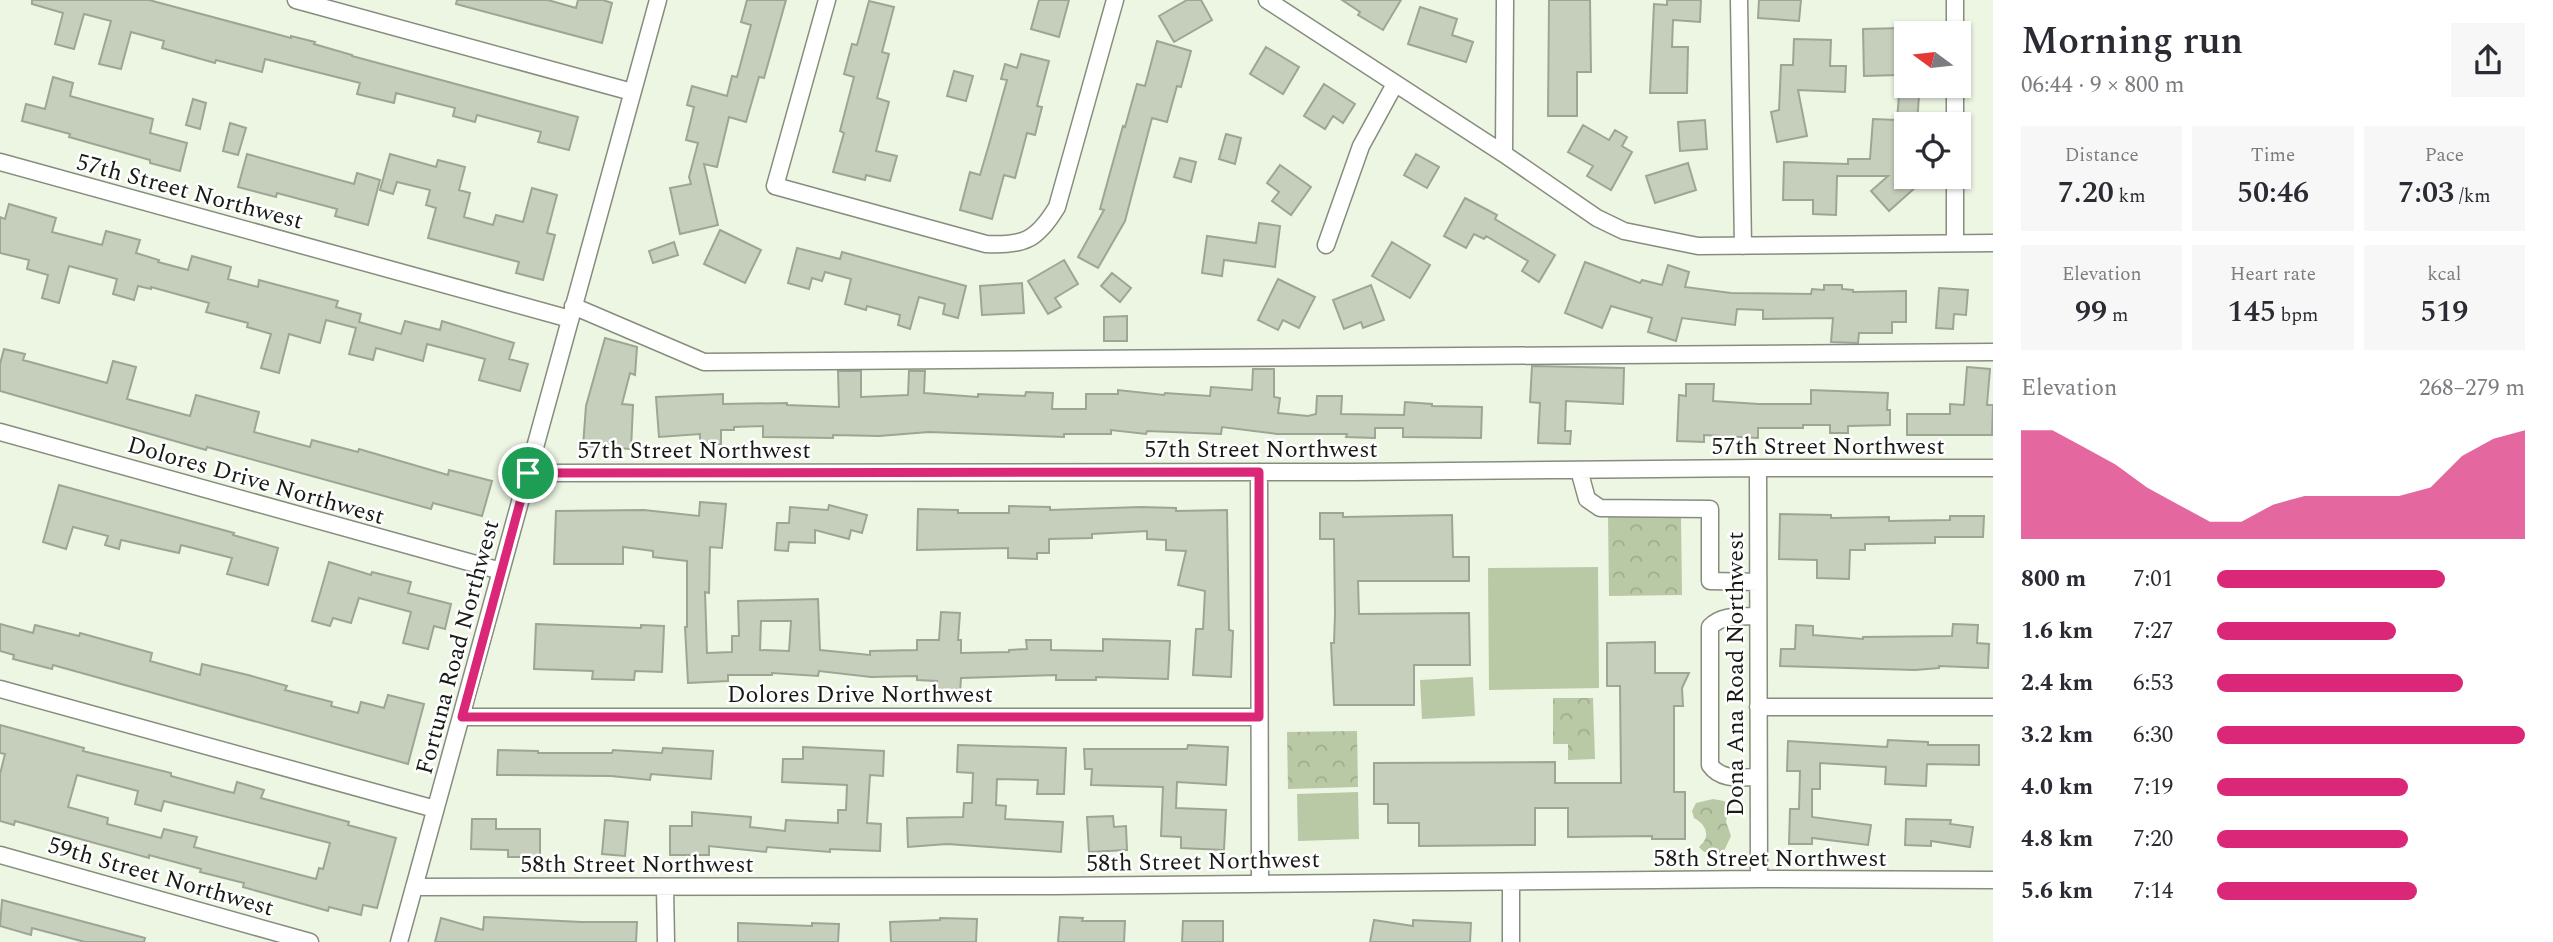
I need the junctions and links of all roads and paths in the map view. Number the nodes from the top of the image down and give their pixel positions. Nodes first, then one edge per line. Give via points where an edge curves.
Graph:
1 (296, 0) edge
2 (657, 0) edge
3 (827, 0) edge
4 (1115, 0) edge
5 (1268, 0) edge
6 (1505, 0) edge
7 (1740, 0) edge
8 (1955, 0) edge
9 (1955, 21) edge
10 (1395, 85) junction
11 (632, 92) junction
12 (1504, 154) junction
13 (0, 162) edge
14 (1955, 189) edge
15 (1955, 242) junction
16 (1993, 243) edge
17 (1326, 245) dead end
18 (1743, 246) junction
19 (572, 313) junction
20 (1993, 352) edge
21 (0, 432) edge
22 (1758, 468) junction
23 (1993, 468) edge
24 (1579, 470) junction
25 (1259, 472) junction
26 (528, 473) junction
27 (501, 571) junction
28 (1758, 582) junction
29 (1758, 616) junction
30 (0, 689) edge
31 (1758, 707) junction
32 (1993, 708) edge
33 (462, 717) junction
34 (1259, 717) junction
35 (1759, 777) junction
36 (435, 809) junction
37 (0, 855) edge
38 (1759, 879) junction
39 (1993, 880) edge
40 (1511, 882) junction
41 (1260, 883) junction
42 (414, 887) junction
43 (665, 887) junction
44 (310, 942) edge
45 (399, 942) edge
46 (666, 942) edge
47 (1511, 942) edge

1 - 11 street
2 - 11 street, Fortuna Road Northwest
3 - 4 street via 775,186 986,244 1011,246 1031,239 1057,207
5 - 10 street
6 - 12 street
7 - 18 street
8 - 9 street
10 - 12 street
10 - 17 street via 1361,146
11 - 19 street, Fortuna Road Northwest
12 - 18 street via 1597,218 1624,231 1698,246
13 - 19 street, 57th Street Northwest
14 - 15 street
15 - 16 street
15 - 18 street
19 - 20 street, 57th Street Northwest via 704,362
19 - 26 street, Fortuna Road Northwest
21 - 27 street, Dolores Drive Northwest
22 - 23 street, 57th Street Northwest
22 - 24 street, 57th Street Northwest
22 - 28 street, Dona Ana Road Northwest
24 - 25 street, 57th Street Northwest
24 - 28 street via 1587,499 1600,508 1710,509 1710,581
25 - 26 street, 57th Street Northwest
25 - 34 street
26 - 27 street, Fortuna Road Northwest
27 - 33 street, Fortuna Road Northwest
28 - 29 street, Dona Ana Road Northwest
29 - 31 street, Dona Ana Road Northwest
29 - 35 street via 1724,618 1710,627 1710,765 1722,776
30 - 36 street
31 - 32 street
31 - 35 street, Dona Ana Road Northwest
33 - 34 street, Dolores Drive Northwest
33 - 36 street, Fortuna Road Northwest
34 - 41 street
35 - 38 street, Dona Ana Road Northwest
36 - 42 street, Fortuna Road Northwest
37 - 44 street, 59th Street Northwest
38 - 39 street, 58th Street Northwest
38 - 40 street, 58th Street Northwest
40 - 41 street, 58th Street Northwest
40 - 47 street
41 - 43 street, 58th Street Northwest
42 - 43 street, 58th Street Northwest
42 - 45 street, Fortuna Road Northwest
43 - 46 street

